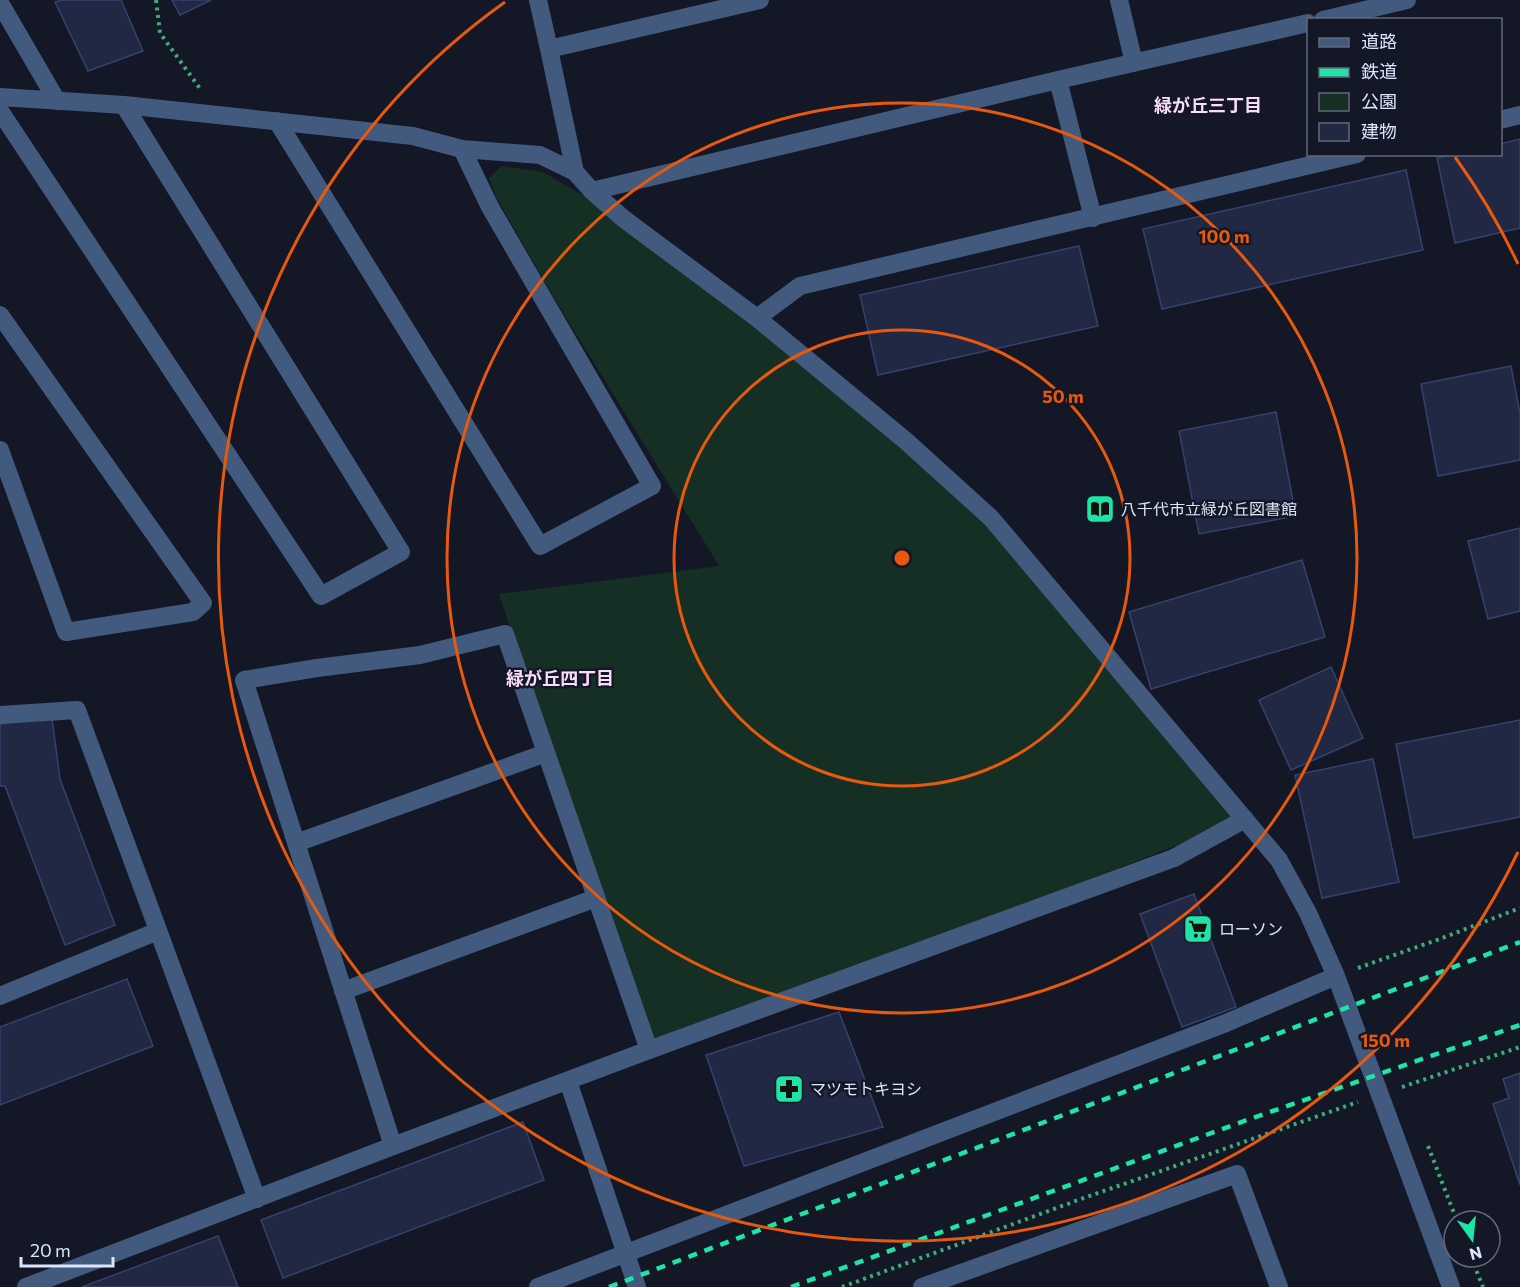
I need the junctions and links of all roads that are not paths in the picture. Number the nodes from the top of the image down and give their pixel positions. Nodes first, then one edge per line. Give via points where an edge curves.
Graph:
1 (538, 0) edge
2 (760, 0) edge
3 (1119, 0) edge
4 (1407, 0) edge
5 (0, 3) edge
6 (1331, 18) edge
7 (1307, 23) edge
8 (549, 49) junction
9 (1134, 63) junction
10 (1058, 80) junction
11 (0, 97) edge
12 (57, 100) junction
13 (124, 105) junction
14 (0, 111) edge
15 (1520, 115) edge
16 (1502, 120) edge
17 (277, 121) junction
18 (462, 149) junction
19 (1349, 156) edge
20 (575, 172) junction
21 (592, 191) junction
22 (1093, 218) junction
23 (0, 315) edge
24 (758, 318) junction
25 (0, 450) edge
26 (0, 714) edge
27 (546, 753) junction
28 (1245, 819) junction
29 (296, 843) junction
30 (596, 898) junction
31 (158, 931) junction
32 (1336, 976) junction
33 (343, 991) junction
34 (0, 996) edge
35 (649, 1050) junction
36 (568, 1081) junction
37 (393, 1146) junction
38 (257, 1199) junction
39 (625, 1253) junction
40 (26, 1287) edge
41 (538, 1287) edge
42 (637, 1287) edge
43 (922, 1287) edge
44 (1279, 1287) edge
45 (1451, 1287) edge

1 - 8 street
2 - 8 street
3 - 9 street
4 - 6 street
5 - 12 street
7 - 9 street
8 - 20 street
9 - 10 street
10 - 21 street
10 - 22 street
11 - 12 street
12 - 13 street
13 - 14 street via 401,552 321,596
13 - 17 street
15 - 16 street
17 - 18 street via 413,136
17 - 18 street via 540,546 652,486 490,207
18 - 20 street via 540,155
19 - 22 street
20 - 21 street
21 - 24 street
22 - 24 street via 800,286
23 - 25 street via 203,603 193,612 66,632
24 - 28 street via 906,441 991,518
26 - 31 street via 77,710
27 - 29 street
27 - 29 street via 505,634 420,655 244,680
27 - 30 street
28 - 32 street via 1279,860
28 - 35 street via 1174,858
29 - 33 street
30 - 33 street
30 - 35 street
31 - 34 street
31 - 38 street
32 - 39 street via 1226,1023
32 - 45 street
33 - 37 street
35 - 36 street
36 - 37 street
36 - 39 street
37 - 38 street
38 - 40 street
39 - 41 street
39 - 42 street
43 - 44 street via 1237,1174

